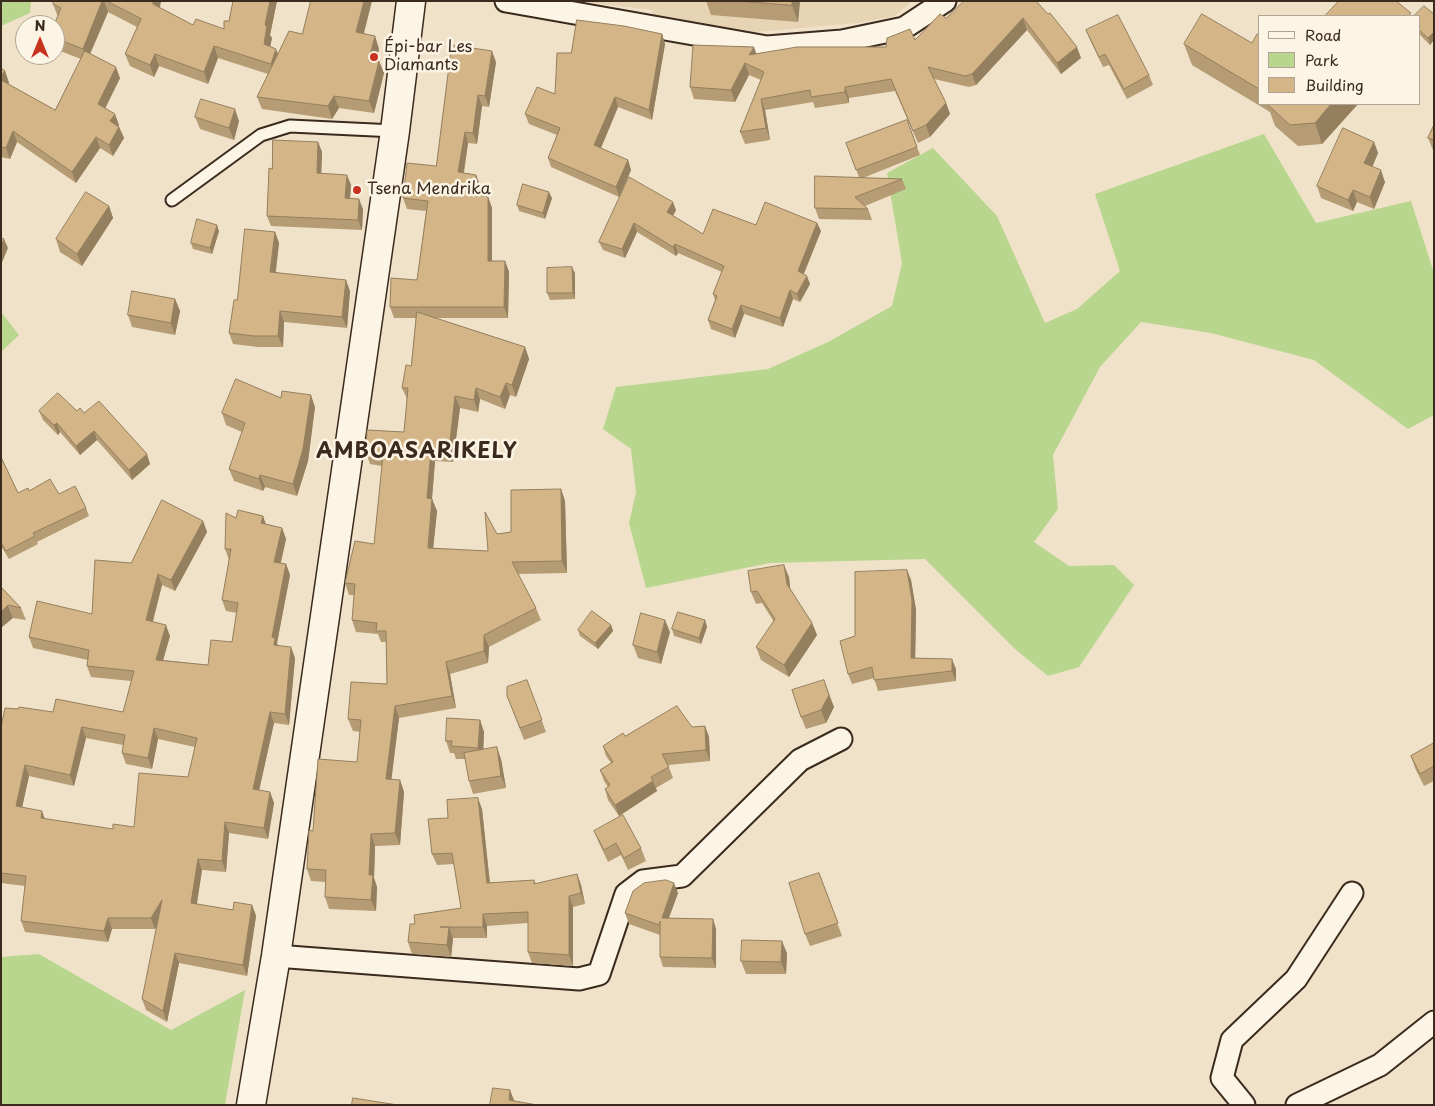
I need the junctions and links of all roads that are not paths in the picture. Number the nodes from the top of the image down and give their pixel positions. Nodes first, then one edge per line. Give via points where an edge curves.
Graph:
1 (411, 1) edge
2 (506, 1) edge
3 (945, 1) edge
4 (395, 131) junction
5 (172, 200) dead end
6 (841, 740) dead end
7 (1352, 892) dead end
8 (276, 956) junction
9 (1434, 1022) edge
10 (251, 1105) edge
11 (1244, 1105) edge
12 (1297, 1105) edge

1 - 4 main road
2 - 3 street via 767,47 842,41 904,28
4 - 5 lane via 290,126 262,135
4 - 8 main road
6 - 8 street via 800,760 682,876 643,881 626,894 600,974 579,979
7 - 11 street via 1296,979 1232,1040 1222,1078
8 - 10 main road
9 - 12 street via 1380,1065

